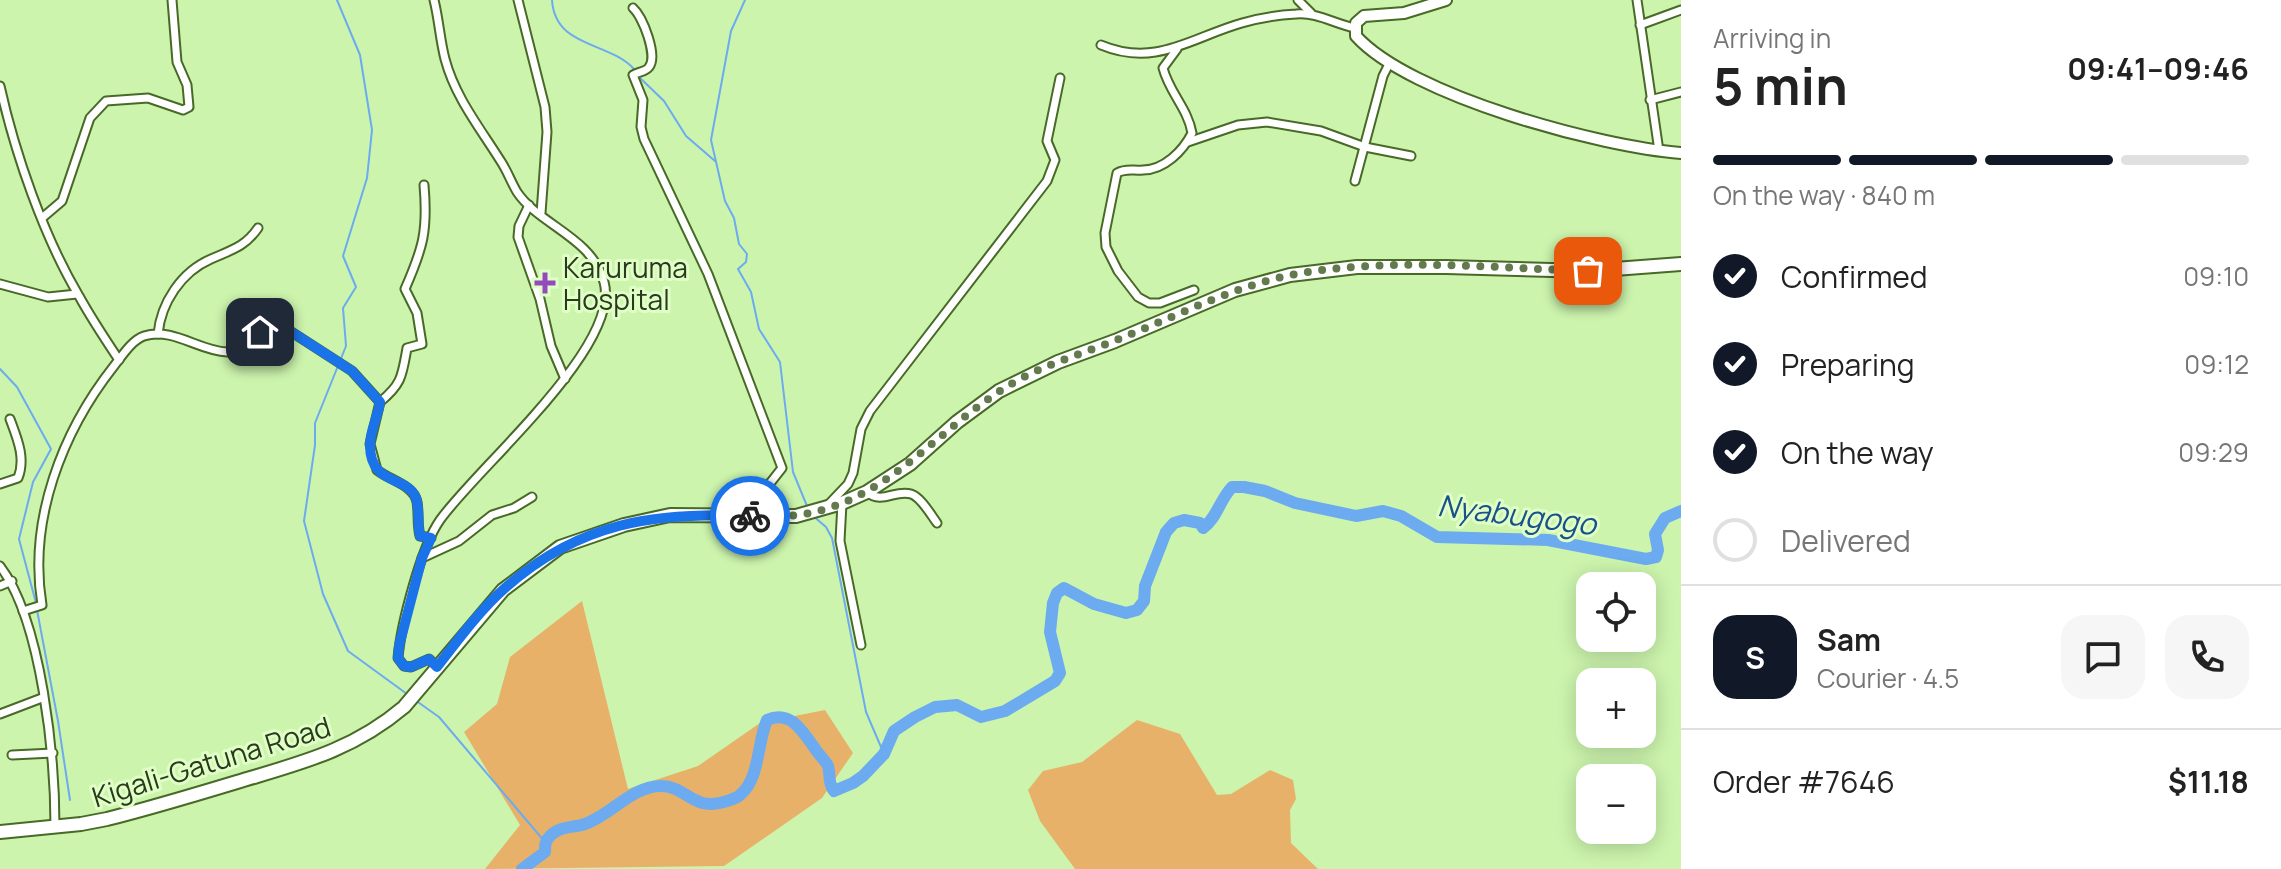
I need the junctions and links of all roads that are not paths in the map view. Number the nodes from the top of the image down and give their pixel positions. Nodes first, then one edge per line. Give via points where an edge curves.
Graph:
1 (172, 0) edge
2 (434, 0) edge
3 (518, 0) edge
4 (1298, 0) edge
5 (1446, 0) edge
6 (1637, 0) edge
7 (633, 8) dead end
8 (1681, 10) edge
9 (1311, 13) junction
10 (1640, 25) junction
11 (1355, 28) junction
12 (1101, 45) dead end
13 (1177, 49) junction
14 (1390, 62) junction
15 (1060, 78) dead end
16 (0, 86) edge
17 (1681, 92) edge
18 (1650, 100) junction
19 (1186, 143) junction
20 (1365, 147) junction
21 (1659, 151) junction
22 (1681, 153) edge
23 (1411, 156) dead end
24 (1355, 181) dead end
25 (424, 185) dead end
26 (529, 205) junction
27 (541, 213) junction
28 (42, 218) junction
29 (258, 228) dead end
30 (1681, 264) edge
31 (0, 284) edge
32 (1194, 290) dead end
33 (77, 294) junction
34 (158, 334) junction
35 (119, 360) junction
36 (565, 379) junction
37 (380, 402) junction
38 (10, 419) dead end
39 (0, 484) edge
40 (867, 492) junction
41 (532, 497) dead end
42 (842, 503) junction
43 (823, 509) junction
44 (731, 515) junction
45 (937, 523) dead end
46 (431, 538) junction
47 (422, 558) junction
48 (0, 566) edge
49 (12, 581) junction
50 (0, 586) edge
51 (23, 611) junction
52 (861, 645) dead end
53 (437, 667) junction
54 (42, 698) junction
55 (0, 714) edge
56 (53, 753) junction
57 (12, 755) dead end
58 (55, 827) junction
59 (0, 832) edge

1 - 28 street via 177,62 189,107 183,110 148,98 106,101 90,118 62,201
2 - 26 street via 450,73 476,125
3 - 27 street via 545,107
4 - 9 street
5 - 11 main road via 1404,13 1364,16
6 - 10 street
7 - 44 street via 641,16 652,53 651,66 633,75 643,100 642,133 708,274 782,468
8 - 10 street
9 - 11 street
9 - 13 street via 1244,23
10 - 18 street
11 - 14 main road via 1364,45
12 - 13 street via 1137,53
13 - 19 street via 1163,68 1190,122 1192,133
14 - 20 street
14 - 21 main road via 1477,104
15 - 43 street via 1047,141 1055,160 1047,181 870,411 848,484
16 - 28 street
17 - 18 street
18 - 21 street
19 - 20 street via 1221,129 1267,122 1321,131
19 - 32 street via 1166,163 1147,171 1117,173 1106,218 1106,247 1125,282 1149,303
20 - 23 street
20 - 24 street
21 - 22 main road
25 - 37 street via 424,238 405,289 417,313 422,344 407,348 402,378
26 - 27 street
26 - 36 street via 518,237
27 - 36 street via 588,254 605,283 598,328
28 - 33 street
29 - 34 street via 249,241 199,265 175,288 164,305
30 - 40 highway, Kigali-Gatuna Road via 1588,271 1357,267 1249,286 999,391
31 - 33 street via 48,297
33 - 35 street
34 - 35 street via 137,339
34 - 37 street via 227,352 260,332 290,331 352,371
35 - 51 street via 75,423 46,500 37,553 42,605
36 - 46 street via 439,521
37 - 46 street via 371,429 372,457 377,470 413,494 420,536
38 - 39 street via 21,449 20,471 18,478
40 - 42 highway, Kigali-Gatuna Road
40 - 45 street via 879,498 910,493
41 - 47 street
42 - 43 highway, Kigali-Gatuna Road
42 - 52 street via 840,541
43 - 44 highway, Kigali-Gatuna Road via 796,516
44 - 53 highway, Kigali-Gatuna Road via 670,515 560,547 503,590
46 - 47 street
47 - 53 street via 398,658 404,666 429,659
48 - 49 street
49 - 50 street
49 - 51 street
51 - 54 street
53 - 58 highway, Kigali-Gatuna Road via 385,723 326,756 135,812
54 - 55 street
54 - 56 street
56 - 57 street
56 - 58 street
58 - 59 highway, Kigali-Gatuna Road

